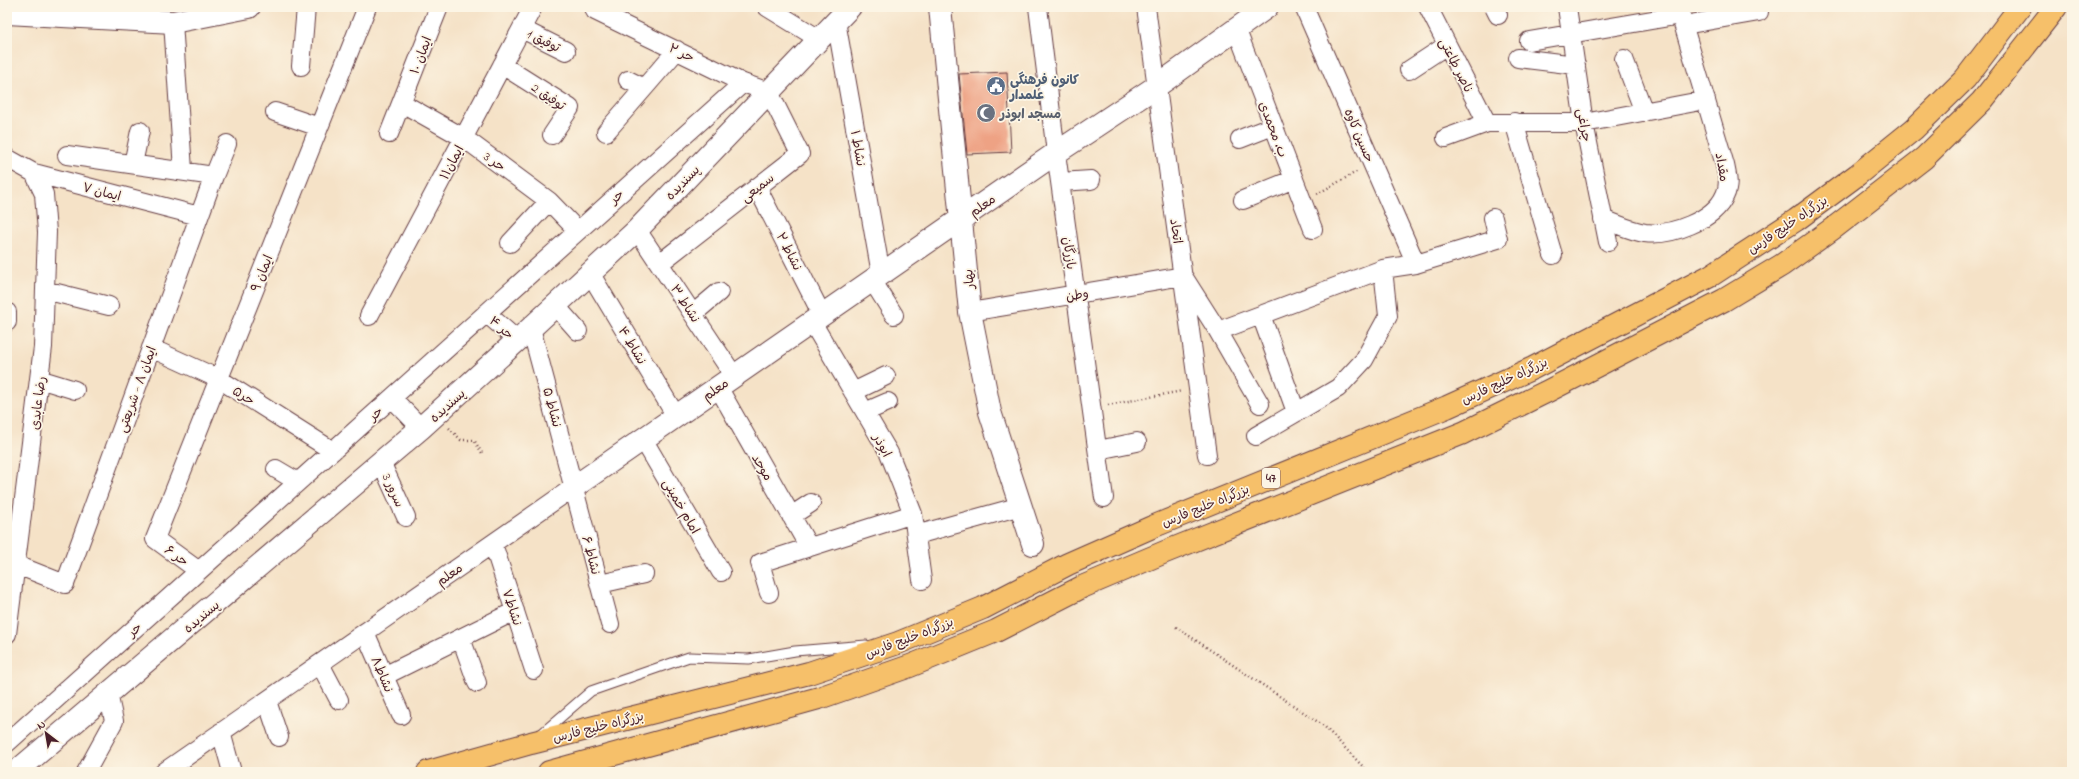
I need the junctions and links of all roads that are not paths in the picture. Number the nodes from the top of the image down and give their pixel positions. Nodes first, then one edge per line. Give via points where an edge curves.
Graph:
1 (250, 7) edge
2 (306, 7) edge
3 (367, 7) edge
4 (439, 7) edge
5 (533, 7) edge
6 (767, 7) edge
7 (940, 7) edge
8 (1038, 7) edge
9 (1146, 7) edge
10 (1267, 7) edge
11 (1304, 7) edge
12 (1428, 7) edge
13 (1567, 7) edge
14 (2020, 7) edge
15 (2056, 7) edge
16 (595, 11) dead end
17 (1759, 12) dead end
18 (7, 13) edge
19 (843, 14) edge
20 (1681, 16) edge
21 (173, 22) junction
22 (1236, 28) junction
23 (522, 29) junction
24 (1572, 33) junction
25 (819, 39) junction
26 (1529, 41) dead end
27 (1447, 45) junction
28 (677, 50) junction
29 (566, 51) dead end
30 (1518, 58) dead end
31 (1624, 59) dead end
32 (502, 65) junction
33 (1576, 65) junction
34 (301, 66) dead end
35 (1409, 70) dead end
36 (628, 80) dead end
37 (743, 82) junction
38 (1157, 86) junction
39 (644, 88) junction
40 (769, 92) junction
41 (1706, 100) junction
42 (402, 103) junction
43 (275, 112) dead end
44 (1644, 112) junction
45 (1514, 122) junction
46 (1487, 123) junction
47 (1584, 123) junction
48 (1273, 126) junction
49 (319, 127) junction
50 (140, 132) dead end
51 (606, 132) dead end
52 (389, 134) dead end
53 (552, 135) dead end
54 (464, 138) junction
55 (1446, 138) dead end
56 (1240, 139) dead end
57 (227, 144) dead end
58 (1056, 153) junction
59 (67, 155) dead end
60 (7, 158) edge
61 (133, 164) junction
62 (183, 170) junction
63 (34, 173) junction
64 (214, 176) junction
65 (1091, 180) dead end
66 (1294, 180) junction
67 (1060, 182) junction
68 (756, 187) junction
69 (1242, 200) dead end
70 (549, 201) junction
71 (199, 216) junction
72 (962, 218) junction
73 (1492, 218) dead end
74 (1604, 219) junction
75 (1313, 229) dead end
76 (637, 230) junction
77 (578, 231) junction
78 (1608, 242) dead end
79 (510, 243) dead end
80 (1553, 255) dead end
81 (660, 263) junction
82 (1416, 264) junction
83 (1383, 269) junction
84 (590, 274) junction
85 (1183, 276) junction
86 (877, 277) junction
87 (45, 290) junction
88 (719, 292) dead end
89 (1076, 294) junction
90 (555, 305) junction
91 (109, 306) dead end
92 (7, 312) edge
93 (970, 312) junction
94 (486, 313) junction
95 (693, 314) junction
96 (894, 315) dead end
97 (369, 316) dead end
98 (1261, 316) junction
99 (817, 318) junction
100 (7, 322) edge
101 (578, 331) dead end
102 (1218, 331) junction
103 (524, 334) junction
104 (151, 348) junction
105 (886, 376) dead end
106 (219, 379) junction
107 (39, 380) junction
108 (726, 382) junction
109 (75, 390) dead end
110 (853, 392) junction
111 (392, 398) junction
112 (888, 402) dead end
113 (1260, 404) dead end
114 (865, 412) junction
115 (1296, 412) junction
116 (676, 416) junction
117 (428, 422) junction
118 (1256, 436) dead end
119 (643, 440) junction
120 (1137, 442) dead end
121 (1098, 450) junction
122 (333, 451) junction
123 (1207, 455) dead end
124 (381, 462) junction
125 (276, 469) dead end
126 (298, 482) junction
127 (574, 487) junction
128 (1104, 498) dead end
129 (810, 504) dead end
130 (1021, 506) junction
131 (913, 514) junction
132 (791, 516) junction
133 (406, 517) dead end
134 (916, 536) junction
135 (155, 539) joint
136 (493, 544) junction
137 (1033, 544) dead end
138 (809, 547) junction
139 (17, 565) junction
140 (199, 571) junction
141 (721, 572) dead end
142 (644, 574) dead end
143 (922, 580) dead end
144 (600, 584) junction
145 (769, 593) dead end
146 (515, 611) junction
147 (610, 624) dead end
148 (365, 632) junction
149 (7, 634) edge
150 (461, 638) junction
151 (898, 643) junction
152 (320, 664) junction
153 (534, 670) dead end
154 (384, 676) junction
155 (477, 683) dead end
156 (108, 693) junction
157 (339, 700) dead end
158 (266, 701) junction
159 (401, 715) dead end
160 (221, 732) junction
161 (280, 737) dead end
162 (7, 743) edge
163 (531, 743) junction
164 (16, 772) edge
165 (86, 772) edge
166 (164, 772) edge
167 (232, 772) edge
168 (428, 772) edge
169 (549, 772) edge

1 - 21 street
2 - 34 street
3 - 49 street, ایمان ۹
4 - 42 street, ایمان ۱۰
5 - 23 street, ایمان۱۱
6 - 25 street
7 - 72 street, بهار
8 - 58 street, بازرگان
9 - 38 street, اتحاد
10 - 22 street, معلم
11 - 82 street, حسین کاوه
12 - 27 street, ناصر طاعتی
13 - 24 street, چراغی
14 - 151 highway, بزرگراه خلیج فارس / 47 via 1965,79 1914,129 1796,220 1710,276 1533,368 1447,407 1152,527 1068,564 983,608
15 - 169 highway, بزرگراه خلیج فارس / 47 via 1982,101 1924,158 1835,227 1782,265 1724,300 1548,391 1463,433 1165,552 1082,587 996,631 910,666 819,698
16 - 28 street, حر ۲
17 - 20 street
18 - 21 street
19 - 25 street, پسندیده
19 - 86 street, نشاط ۱
20 - 24 street
20 - 41 street, مقداد
21 - 62 street
22 - 38 street, معلم
22 - 48 street, ب. محمدی
23 - 29 street, توفیق 1
23 - 32 street, ایمان۱۱
24 - 26 street
24 - 33 street, چراغی
25 - 40 street, پسندیده
27 - 35 street
27 - 46 street, ناصر طاعتی
28 - 37 street, حر ۲
28 - 39 street
30 - 33 street
31 - 44 street
32 - 53 street, توفیق 2 via 570,108
32 - 54 street, ایمان۱۱
33 - 47 street, چراغی
36 - 39 street
37 - 40 street, حر ۲
37 - 77 street, حر
38 - 58 street, معلم
38 - 85 street, اتحاد
39 - 51 street
40 - 68 street, سمیعی via 800,154
40 - 76 street, پسندیده
41 - 44 street
41 - 74 street, مقداد via 1728,181 1725,195 1716,208 1690,225 1670,232 1645,233
42 - 52 street, ایمان ۱۰
42 - 54 street, حر 3
43 - 49 street
44 - 47 street
45 - 46 street
45 - 47 street
45 - 80 street
46 - 55 street
47 - 74 street, چراغی
48 - 56 street
48 - 66 street, ب. محمدی
49 - 106 street, ایمان ۹
50 - 61 street
54 - 70 street, حر 3
54 - 97 street, ایمان۱۱
57 - 64 street, ایمان ۸ - شریعتی
58 - 67 street, بازرگان
58 - 72 street, معلم
59 - 61 street
60 - 63 street, ایمان ۷
61 - 62 street
62 - 64 street
63 - 71 street, ایمان ۷
63 - 87 street, رضا عابدی via 44,194 47,232
64 - 71 street, ایمان ۸ - شریعتی
65 - 67 street
66 - 69 street
66 - 75 street, ب. محمدی
67 - 89 street, بازرگان
68 - 81 street, سمیعی
68 - 99 street, نشاط ۲
70 - 77 street, حر 3
70 - 79 street
71 - 104 street, ایمان ۸ - شریعتی
72 - 86 street, معلم
72 - 93 street, بهار
73 - 82 street via 1498,239
74 - 78 street, چراغی
76 - 81 street, نشاط ۳
76 - 84 street, پسندیده
77 - 94 street, حر
81 - 95 street, نشاط ۳
82 - 83 street
83 - 98 street
83 - 115 street via 1388,316 1364,360 1338,388
84 - 90 street, پسندیده
84 - 116 street, نشاط ۴
85 - 89 street, وطن
85 - 102 street
85 - 123 street, اتحاد
86 - 96 street
86 - 99 street, معلم
87 - 91 street
87 - 107 street, رضا عابدی
88 - 95 street
89 - 93 street, وطن
89 - 121 street, بازرگان
90 - 101 street
90 - 103 street, پسندیده
92 - 100 street
93 - 130 street, بهار via 990,412
94 - 103 street, حر ۴
94 - 111 street, حر
95 - 108 street, نشاط ۳
98 - 102 street
98 - 115 street
99 - 108 street, معلم
99 - 110 street, ابوذر
102 - 113 street
103 - 117 street, پسندیده
103 - 127 street, نشاط ۵
104 - 106 street, حر۵
104 - 139 street, ایمان ۸ - شریعتی via 65,584
105 - 110 street
106 - 122 street, حر۵
106 - 135 street, ایمان ۹
107 - 109 street
107 - 139 street, رضا عابدی
108 - 116 street, معلم
108 - 132 street, موحد
110 - 114 street, ابوذر
111 - 117 street
111 - 122 street, حر
112 - 114 street
114 - 131 street, ابوذر via 889,453
115 - 118 street
116 - 119 street, معلم
117 - 124 street, پسندیده
119 - 127 street, معلم
119 - 141 street, امام خمینی
120 - 121 street
121 - 128 street, بازرگان
122 - 126 street, حر
124 - 133 street, سرور 3
124 - 156 street, پسندیده
125 - 126 street
126 - 140 street, حر
127 - 136 street, معلم
127 - 144 street, نشاط ۶
129 - 132 street
130 - 134 street
130 - 137 street, بهار
131 - 134 street, ابوذر
131 - 138 street
132 - 138 street, موحد
134 - 143 street, ابوذر
135 - 140 street, حر ۶
136 - 146 street, نشاط۷
136 - 148 street, معلم
138 - 145 street via 760,562
139 - 149 street, رضا عابدی
140 - 162 street, حر
142 - 144 street
144 - 147 street, نشاط ۶
146 - 150 street
146 - 153 street, نشاط۷
148 - 152 street, معلم
148 - 154 street, نشاط۸
150 - 154 street
150 - 155 street
151 - 163 highway, بزرگراه خلیج فارس / 47 via 809,673
151 - 163 lane via 795,651 749,659 689,658 591,691
152 - 157 street
152 - 158 street, معلم
154 - 159 street, نشاط۸
156 - 164 street, پسندیده
156 - 165 street via 114,721
158 - 160 street, معلم
158 - 161 street
160 - 166 street, معلم
160 - 167 street
163 - 168 highway, بزرگراه خلیج فارس / 47

